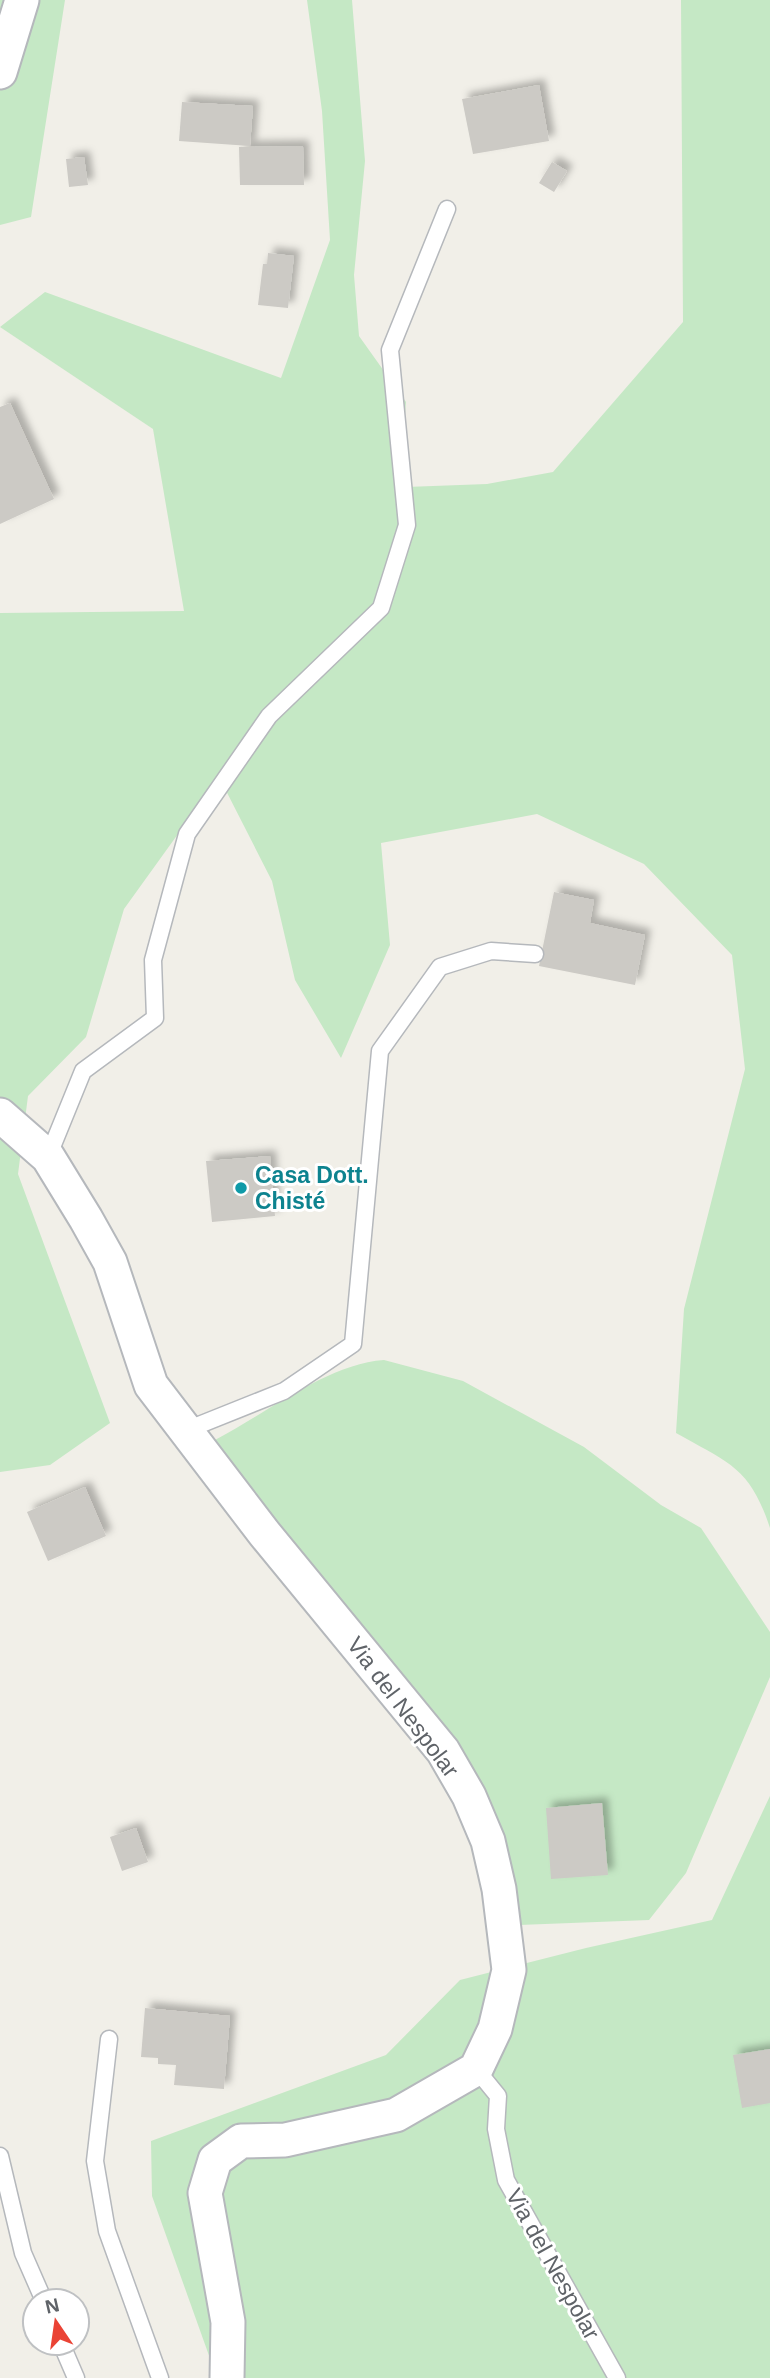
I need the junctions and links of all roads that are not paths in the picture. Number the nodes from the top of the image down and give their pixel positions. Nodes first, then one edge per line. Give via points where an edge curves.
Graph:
1 (22, 0) edge
2 (0, 72) edge
3 (447, 209) dead end
4 (536, 954) dead end
5 (0, 1115) edge
6 (48, 1157) junction
7 (184, 1431) junction
8 (109, 2039) dead end
9 (477, 2069) junction
10 (0, 2156) edge
11 (38, 2287) edge
12 (67, 2357) edge
13 (76, 2378) edge
14 (160, 2378) edge
15 (227, 2378) edge
16 (617, 2378) edge

1 - 2 street
3 - 6 lane via 390,351 407,525 381,608 269,716 187,834 153,960 155,1018 83,1071
4 - 7 lane via 491,951 440,967 380,1051 353,1344 284,1391
5 - 6 street, Via del Nespolar
6 - 7 street, Via del Nespolar via 110,1262 151,1384
7 - 9 street, Via del Nespolar via 443,1751 469,1796 488,1841 509,1970 495,2029
8 - 14 lane via 95,2161 107,2231
9 - 15 street via 396,2115 285,2140 241,2141 215,2160 205,2193 228,2322
9 - 16 lane, Via del Nespolar via 498,2096 496,2129 506,2180
10 - 11 lane via 23,2253
12 - 13 lane

